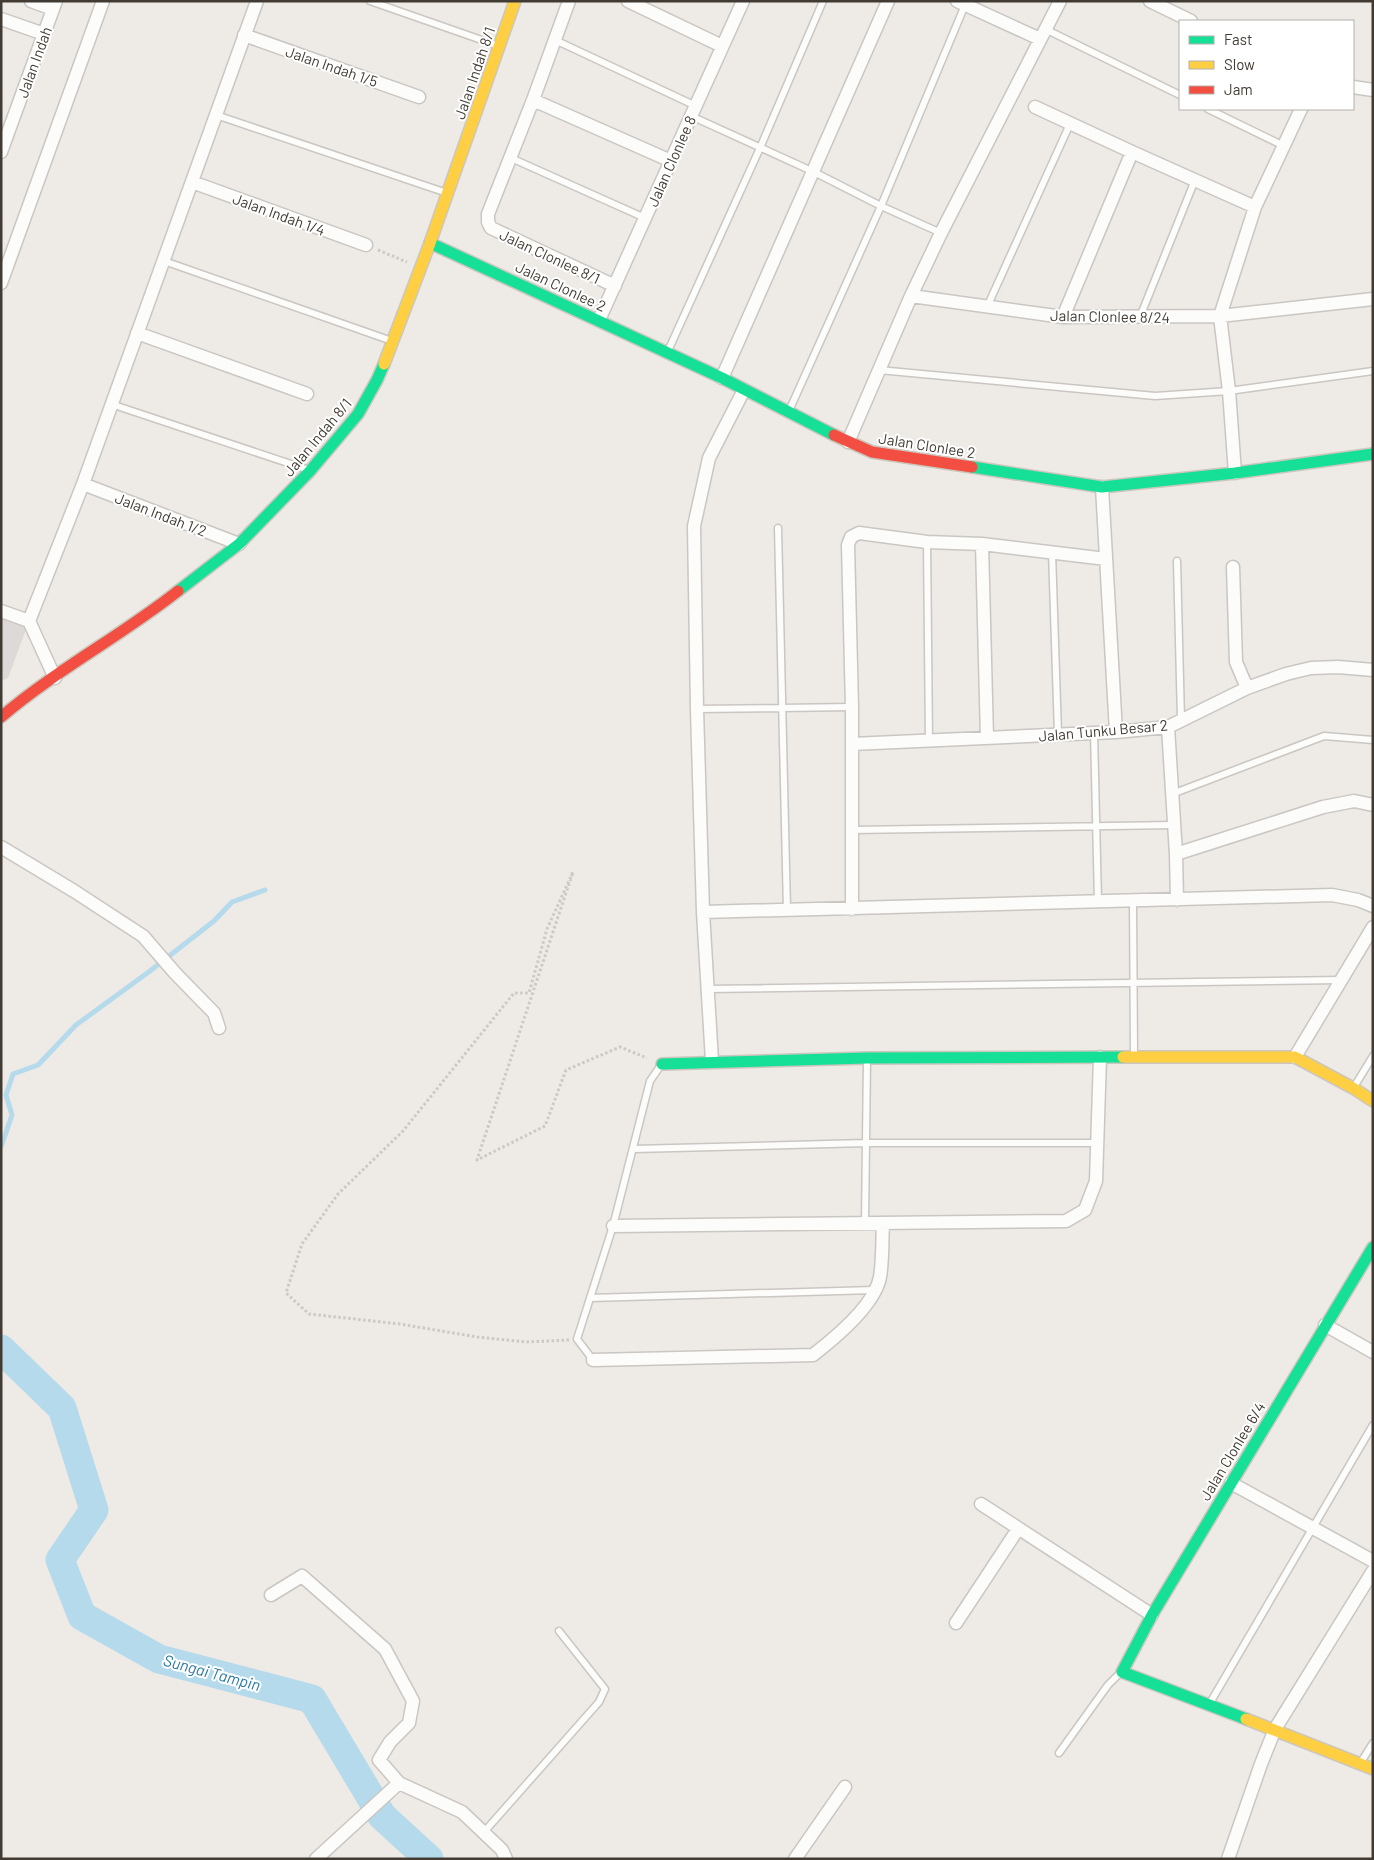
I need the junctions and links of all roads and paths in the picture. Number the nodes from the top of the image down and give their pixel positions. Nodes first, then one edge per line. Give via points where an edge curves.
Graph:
1 (31, 1) edge
2 (103, 1) edge
3 (257, 1) edge
4 (370, 1) edge
5 (515, 1) edge
6 (569, 1) edge
7 (628, 1) edge
8 (743, 1) edge
9 (823, 1) edge
10 (888, 1) edge
11 (1060, 1) edge
12 (1150, 1) edge
13 (961, 3) edge
14 (54, 5) edge
15 (1189, 20) edge
16 (2, 22) edge
17 (44, 34) junction
18 (1043, 34) junction
19 (244, 35) junction
20 (555, 40) junction
21 (498, 46) junction
22 (722, 46) junction
23 (1354, 87) edge
24 (1373, 90) edge
25 (1179, 95) edge
26 (419, 97) dead end
27 (533, 100) junction
28 (1035, 107) dead end
29 (1210, 110) edge
30 (1301, 110) edge
31 (693, 111) junction
32 (216, 115) junction
33 (1070, 124) junction
34 (1284, 146) junction
35 (760, 148) junction
36 (1, 152) edge
37 (1132, 152) junction
38 (511, 158) junction
39 (671, 161) junction
40 (814, 172) junction
41 (1196, 180) junction
42 (192, 182) junction
43 (447, 194) junction
44 (880, 206) junction
45 (1255, 207) junction
46 (645, 218) junction
47 (941, 233) junction
48 (430, 243) junction
49 (366, 246) joint
50 (164, 261) junction
51 (420, 268) junction
52 (1, 283) edge
53 (614, 286) junction
54 (911, 296) junction
55 (1373, 299) edge
56 (987, 306) junction
57 (1220, 316) junction
58 (1063, 317) junction
59 (1139, 318) junction
60 (599, 320) junction
61 (137, 333) junction
62 (393, 342) junction
63 (668, 353) junction
64 (879, 370) junction
65 (1373, 371) edge
66 (722, 378) junction
67 (744, 390) junction
68 (1229, 391) junction
69 (308, 394) dead end
70 (111, 404) junction
71 (789, 412) junction
72 (848, 442) junction
73 (1373, 454) edge
74 (310, 471) junction
75 (1235, 472) junction
76 (83, 484) junction
77 (1102, 487) junction
78 (778, 528) dead end
79 (927, 542) junction
80 (239, 544) junction
81 (982, 544) junction
82 (1052, 552) junction
83 (1106, 559) junction
84 (1177, 561) dead end
85 (1233, 567) dead end
86 (1, 611) edge
87 (29, 621) junction
88 (1373, 670) edge
89 (55, 678) junction
90 (1247, 688) junction
91 (852, 707) junction
92 (782, 708) junction
93 (697, 709) junction
94 (1, 717) edge
95 (1182, 721) junction
96 (1168, 727) junction
97 (1094, 732) junction
98 (1116, 732) junction
99 (1058, 734) junction
100 (987, 738) junction
101 (1373, 740) edge
102 (929, 741) junction
103 (852, 744) junction
104 (1172, 794) junction
105 (1373, 805) edge
106 (1174, 825) junction
107 (1097, 826) junction
108 (852, 830) junction
109 (1, 847) edge
110 (1176, 854) junction
111 (1177, 900) junction
112 (1133, 901) junction
113 (1098, 902) junction
114 (1373, 906) edge
115 (852, 909) junction
116 (787, 910) junction
117 (704, 912) junction
118 (1373, 927) edge
119 (1341, 980) junction
120 (1134, 984) junction
121 (708, 989) junction
122 (219, 1028) dead end
123 (1373, 1056) edge
124 (1100, 1057) junction
125 (1134, 1057) junction
126 (1295, 1057) junction
127 (867, 1058) junction
128 (712, 1061) junction
129 (662, 1064) junction
130 (1353, 1088) junction
131 (1373, 1101) edge
132 (1098, 1143) junction
133 (866, 1144) junction
134 (633, 1149) junction
135 (865, 1223) junction
136 (883, 1223) junction
137 (613, 1226) junction
138 (1373, 1247) edge
139 (874, 1290) junction
140 (590, 1298) junction
141 (1325, 1325) junction
142 (577, 1339) junction
143 (1373, 1352) edge
144 (593, 1360) joint
145 (1373, 1424) edge
146 (1231, 1483) junction
147 (981, 1504) dead end
148 (1018, 1528) junction
149 (1312, 1528) junction
150 (1373, 1561) edge
151 (1373, 1571) edge
152 (271, 1595) dead end
153 (1152, 1615) junction
154 (956, 1624) dead end
155 (560, 1631) dead end
156 (1122, 1672) junction
157 (1210, 1704) junction
158 (1275, 1729) junction
159 (1373, 1743) edge
160 (1059, 1753) dead end
161 (1360, 1764) junction
162 (1373, 1769) edge
163 (398, 1783) junction
164 (844, 1787) dead end
165 (484, 1832) junction
166 (316, 1859) edge
167 (506, 1859) edge
168 (795, 1859) edge
169 (1228, 1859) edge

1 - 14 street
2 - 52 street
3 - 19 street
4 - 21 lane
5 - 21 street, Jalan Indah 8/1
6 - 20 street
7 - 22 street
8 - 22 street, Jalan Clonlee 8
9 - 35 lane
10 - 40 street
11 - 18 street
12 - 15 street
13 - 18 street
13 - 44 lane
14 - 17 street, Jalan Indah
16 - 17 street
17 - 36 street, Jalan Indah
18 - 25 lane
18 - 47 street
19 - 26 street, Jalan Indah 1/5
19 - 32 street
20 - 27 street
20 - 31 lane
21 - 43 street, Jalan Indah 8/1
22 - 31 street, Jalan Clonlee 8
23 - 24 street
27 - 38 street
27 - 39 street
28 - 33 street
29 - 34 lane
30 - 34 street
31 - 35 lane
31 - 39 street, Jalan Clonlee 8
32 - 42 street
32 - 43 lane
33 - 37 street
33 - 56 lane
34 - 45 street
35 - 40 lane
35 - 63 lane
37 - 41 street
37 - 58 street
38 - 46 lane
38 - 53 street, Jalan Clonlee 8/1 via 488,214 491,228
39 - 46 street, Jalan Clonlee 8
40 - 44 lane
40 - 66 street
41 - 45 street
41 - 59 lane
42 - 49 street, Jalan Indah 1/4
42 - 50 street
43 - 48 street, Jalan Indah 8/1
44 - 47 lane
44 - 71 lane
45 - 57 street
46 - 53 street, Jalan Clonlee 8
47 - 54 street
48 - 51 street, Jalan Indah 8/1
48 - 60 street, Jalan Clonlee 2
49 - 51 path
50 - 61 street
50 - 62 lane
51 - 62 street, Jalan Indah 8/1
53 - 60 street, Jalan Clonlee 8
54 - 56 street, Jalan Clonlee 8/24
54 - 64 street
55 - 57 street, Jalan Clonlee 8/24
56 - 58 street, Jalan Clonlee 8/24
57 - 59 street, Jalan Clonlee 8/24
57 - 68 street
58 - 59 street, Jalan Clonlee 8/24
60 - 63 street, Jalan Clonlee 2
61 - 69 street
61 - 70 street
62 - 74 street, Jalan Indah 8/1 via 358,414
63 - 66 street, Jalan Clonlee 2
64 - 68 lane via 1155,396
64 - 72 street
65 - 68 lane
66 - 67 street, Jalan Clonlee 2
67 - 71 street, Jalan Clonlee 2
67 - 93 street via 709,458 694,526
68 - 75 street
70 - 74 lane
70 - 76 street
71 - 72 street, Jalan Clonlee 2
72 - 77 street, Jalan Clonlee 2 via 872,452
73 - 75 street, Jalan Clonlee 2
74 - 80 street, Jalan Indah 8/1
75 - 77 street, Jalan Clonlee 2
76 - 80 street, Jalan Indah 1/2
76 - 87 street
77 - 83 street
78 - 92 lane
79 - 81 street
79 - 91 street via 859,533 851,537 848,545
79 - 102 lane
80 - 89 street, Jalan Indah 8/1 via 150,613
81 - 82 street
81 - 100 street
82 - 83 street
82 - 99 lane
83 - 98 street
84 - 95 lane
85 - 90 street via 1236,662
86 - 87 street
87 - 89 street
88 - 90 street, Jalan Tunku Besar 2 via 1312,668
89 - 94 street, Jalan Indah 8/1 via 23,698
90 - 95 street, Jalan Tunku Besar 2
91 - 92 lane
91 - 103 street
92 - 93 lane
92 - 116 lane
93 - 117 street
95 - 96 street, Jalan Tunku Besar 2
96 - 98 street, Jalan Tunku Besar 2
96 - 104 street
97 - 98 street, Jalan Tunku Besar 2
97 - 99 street, Jalan Tunku Besar 2
97 - 107 lane
99 - 100 street, Jalan Tunku Besar 2
100 - 102 street, Jalan Tunku Besar 2
101 - 104 lane via 1324,736
102 - 103 street, Jalan Tunku Besar 2
103 - 108 street
104 - 106 street
105 - 110 street via 1354,802 1323,807
106 - 107 lane
106 - 110 street
107 - 108 lane
107 - 113 lane
108 - 115 street
109 - 122 street via 143,936 214,1013
110 - 111 street
111 - 112 street
111 - 114 street via 1332,895
112 - 113 street
112 - 120 lane
113 - 115 street
115 - 116 street
116 - 117 street
117 - 121 street
118 - 119 street
119 - 120 lane
119 - 126 street
120 - 121 lane
120 - 125 lane
121 - 128 street
123 - 130 lane
124 - 125 street
124 - 127 street
124 - 132 street
125 - 126 street
126 - 130 street
127 - 128 street
127 - 133 lane
128 - 129 street
129 - 134 lane via 650,1081
129 - 142 path via 620,1047 566,1070 545,1126 476,1160 573,872 547,929 528,993 514,993 403,1131 338,1194 302,1244 286,1293 309,1314 526,1342
130 - 131 street
132 - 133 lane
132 - 136 street via 1096,1181 1085,1210 1066,1221
133 - 134 lane
133 - 135 lane
134 - 137 lane
135 - 136 street
135 - 137 street
136 - 139 street via 880,1278
137 - 140 lane
138 - 141 street, Jalan Clonlee 6/4
139 - 140 lane
139 - 144 street via 839,1334 813,1355
140 - 142 lane
141 - 143 street
141 - 146 street, Jalan Clonlee 6/4
142 - 144 lane
145 - 149 lane
146 - 149 street
146 - 153 street, Jalan Clonlee 6/4
147 - 148 street
148 - 153 street
148 - 154 street
149 - 150 street
149 - 157 lane
151 - 158 street
152 - 163 street via 302,1576 385,1649 413,1701 409,1722 390,1742 380,1760
153 - 156 street, Jalan Clonlee 6/4
155 - 165 lane via 605,1689 599,1702
156 - 157 street
156 - 160 lane via 1108,1684
157 - 158 street
158 - 161 street
158 - 169 street
159 - 161 lane
161 - 162 street
163 - 165 street via 462,1812
163 - 166 street
164 - 168 street
165 - 167 street via 502,1850

